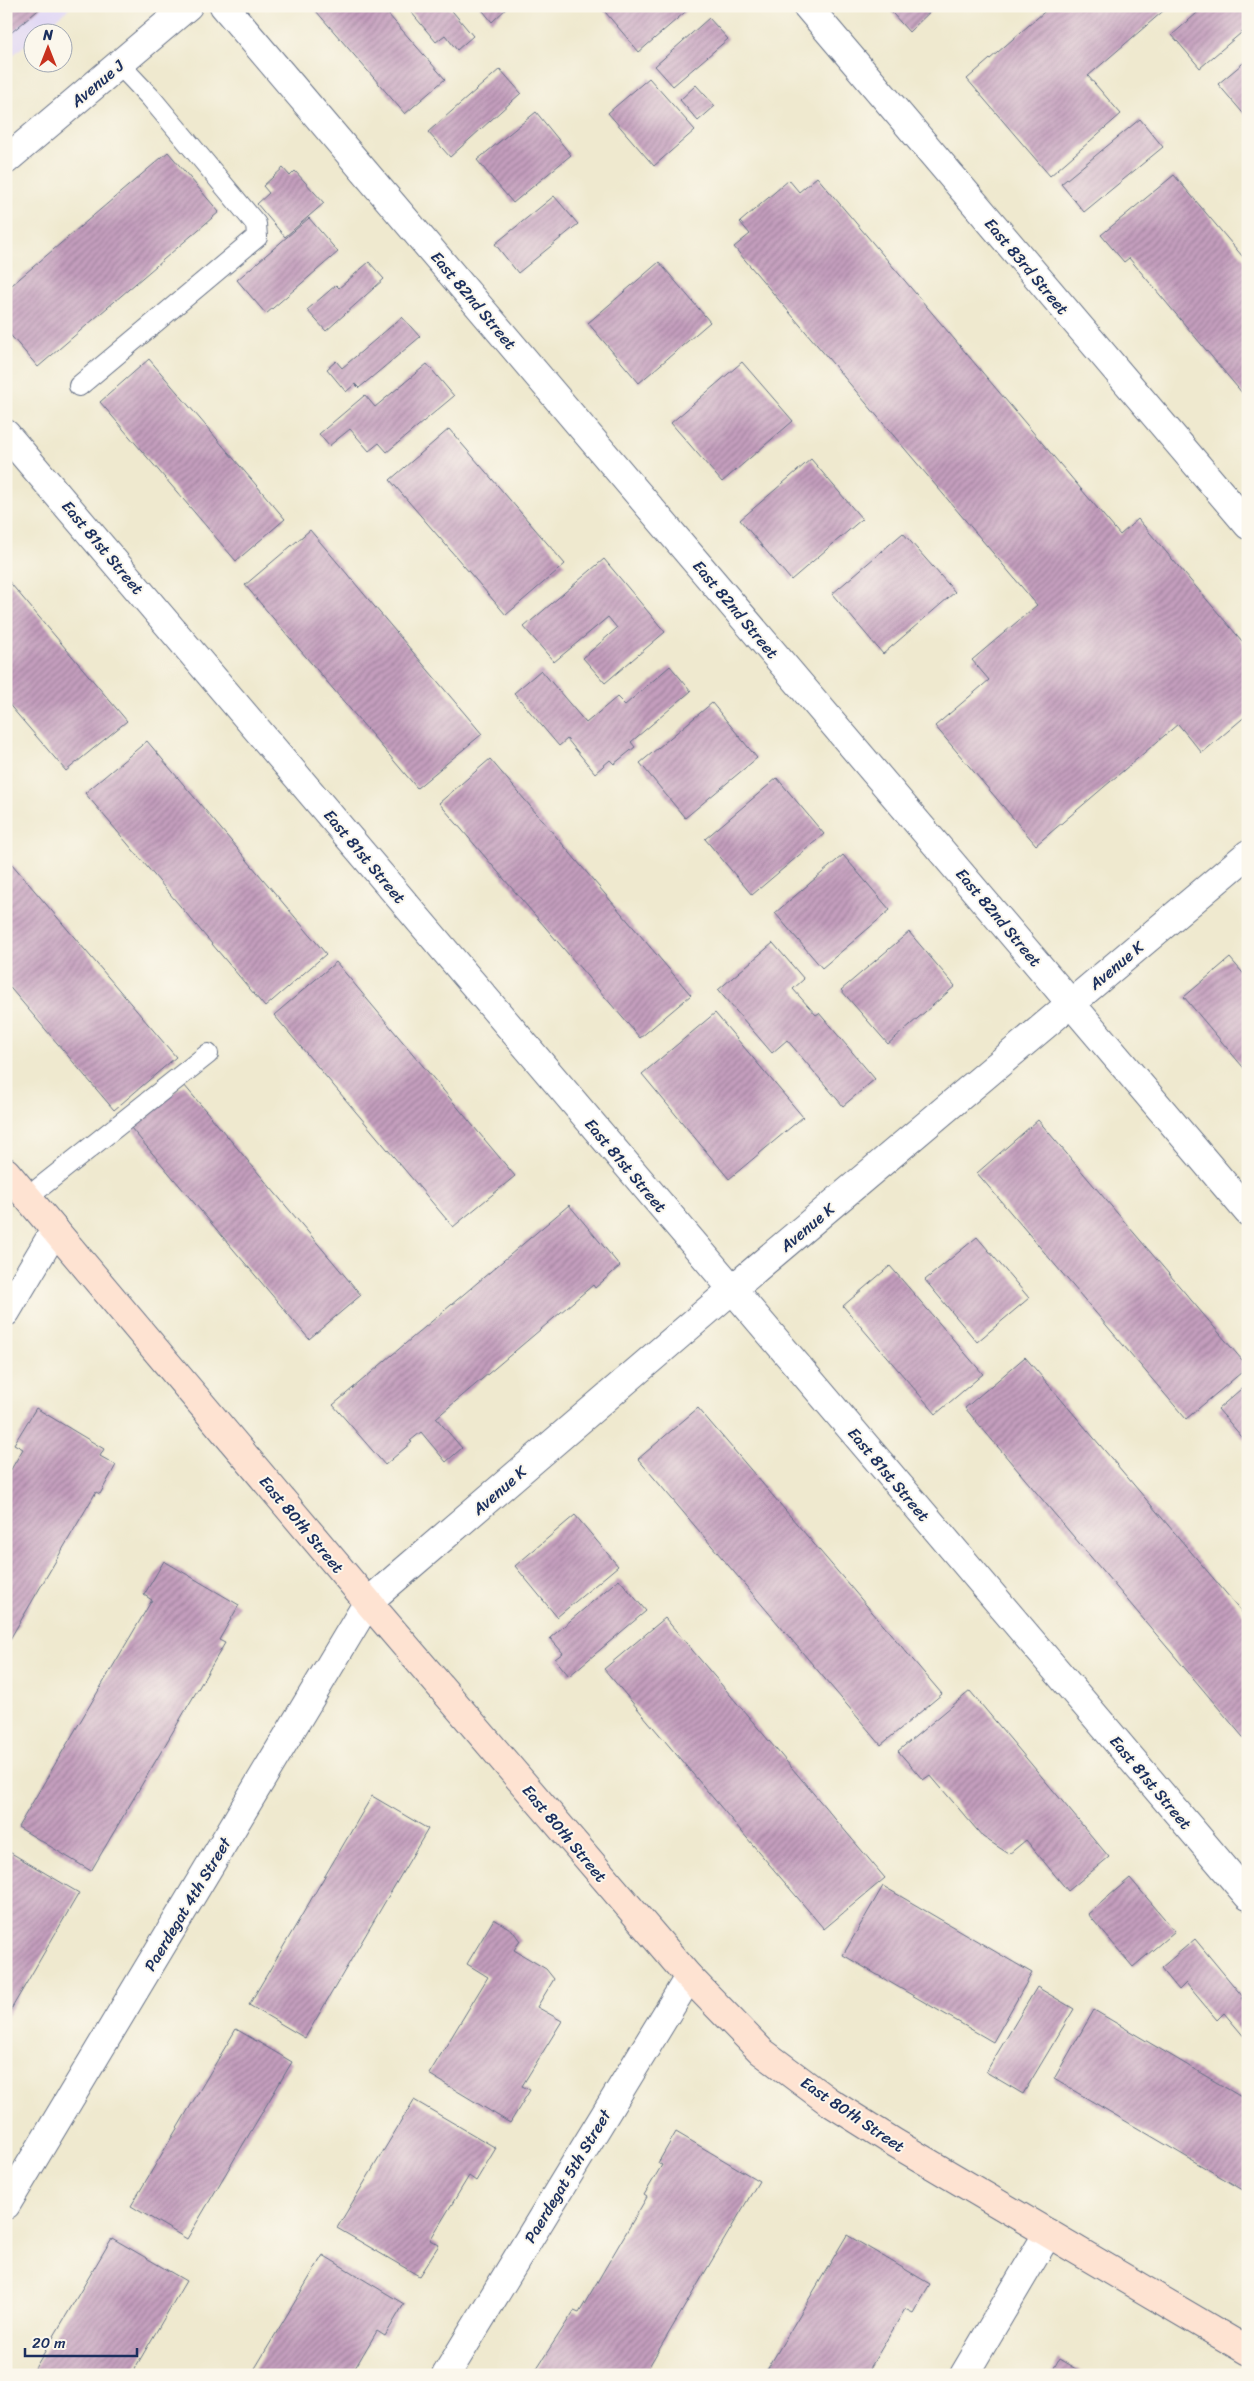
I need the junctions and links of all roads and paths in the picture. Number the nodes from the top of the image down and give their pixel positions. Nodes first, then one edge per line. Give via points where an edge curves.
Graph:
1 (188, 6) edge
2 (224, 6) edge
3 (807, 6) edge
4 (119, 64) junction
5 (6, 160) edge
6 (79, 386) dead end
7 (6, 434) edge
8 (1248, 525) edge
9 (1248, 854) edge
10 (1071, 1003) junction
11 (208, 1054) dead end
12 (6, 1172) edge
13 (28, 1198) junction
14 (1248, 1212) edge
15 (55, 1230) junction
16 (733, 1290) junction
17 (6, 1312) edge
18 (368, 1602) junction
19 (1248, 1896) edge
20 (688, 1977) junction
21 (6, 2205) edge
22 (1048, 2233) junction
23 (1248, 2351) edge
24 (446, 2375) edge
25 (964, 2375) edge

1 - 4 street, Avenue J
2 - 10 street, East 82nd Street
3 - 8 street, East 83rd Street
4 - 5 street, Avenue J
4 - 6 lane via 256,224 258,234
7 - 16 street, East 81st Street
9 - 10 street, Avenue K
10 - 14 street, East 82nd Street
10 - 16 street, Avenue K
11 - 13 lane
12 - 13 street, East 80th Street
13 - 15 street, East 80th Street
15 - 17 street
15 - 18 street, East 80th Street
16 - 18 street, Avenue K
16 - 19 street, East 81st Street
18 - 20 street, East 80th Street
18 - 21 street, Paerdegat 4th Street
20 - 22 street, East 80th Street via 762,2051 828,2101
20 - 24 street, Paerdegat 5th Street
22 - 23 street, East 80th Street
22 - 25 street

